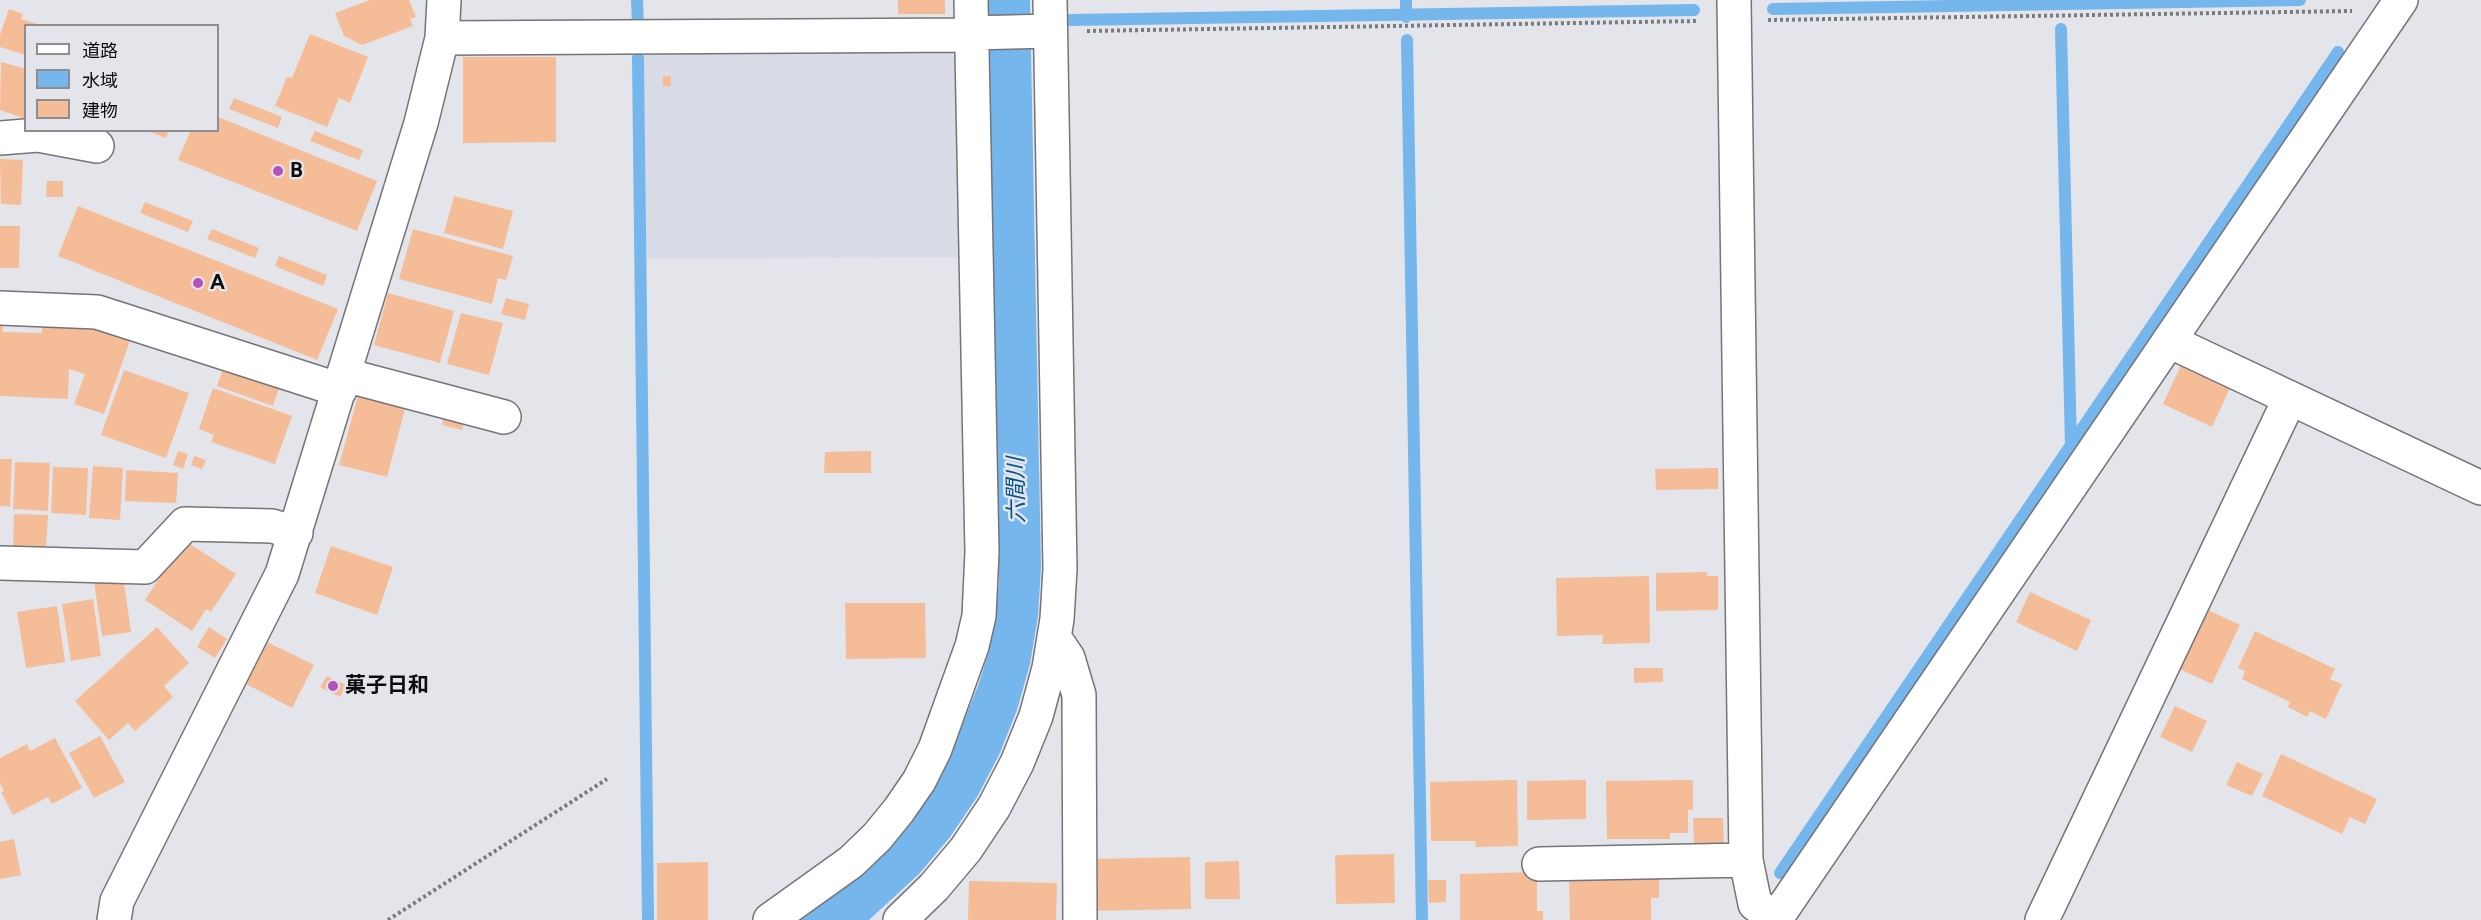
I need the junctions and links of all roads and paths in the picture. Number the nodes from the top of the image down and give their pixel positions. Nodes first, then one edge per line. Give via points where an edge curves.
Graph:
1 (429, 0) edge
2 (444, 0) edge
3 (971, 0) edge
4 (2401, 0) edge
5 (1734, 10) edge
6 (2307, 11) dead end
7 (1045, 21) edge
8 (976, 34) junction
9 (442, 38) junction
10 (0, 138) edge
11 (97, 146) dead end
12 (0, 308) edge
13 (2169, 341) junction
14 (342, 382) junction
15 (2290, 398) junction
16 (504, 417) dead end
17 (2481, 488) edge
18 (296, 533) junction
19 (0, 563) edge
20 (1054, 637) junction
21 (607, 779) dead end
22 (1746, 860) junction
23 (1539, 864) dead end
24 (1776, 919) edge
25 (114, 920) edge
26 (388, 920) edge
27 (770, 920) edge
28 (900, 920) edge
29 (1080, 920) edge
30 (2042, 920) edge

1 - 9 street
2 - 9 street
3 - 8 street
4 - 13 street
5 - 6 path
5 - 7 path
5 - 22 street
7 - 8 street
7 - 20 street via 1060,569
8 - 9 street
8 - 27 street via 979,616 935,749 919,781 877,837 851,862
9 - 14 street via 421,123
10 - 11 street via 38,135
12 - 14 street via 97,312
13 - 15 street
13 - 24 street
14 - 16 street
14 - 18 street
15 - 17 street
15 - 30 street
18 - 19 street via 272,526 185,524 145,567
18 - 25 street via 272,596 117,901
20 - 28 street via 1036,716 998,798 966,849
20 - 29 street via 1068,658 1079,695
21 - 26 path
22 - 23 street
22 - 24 street via 1755,904

